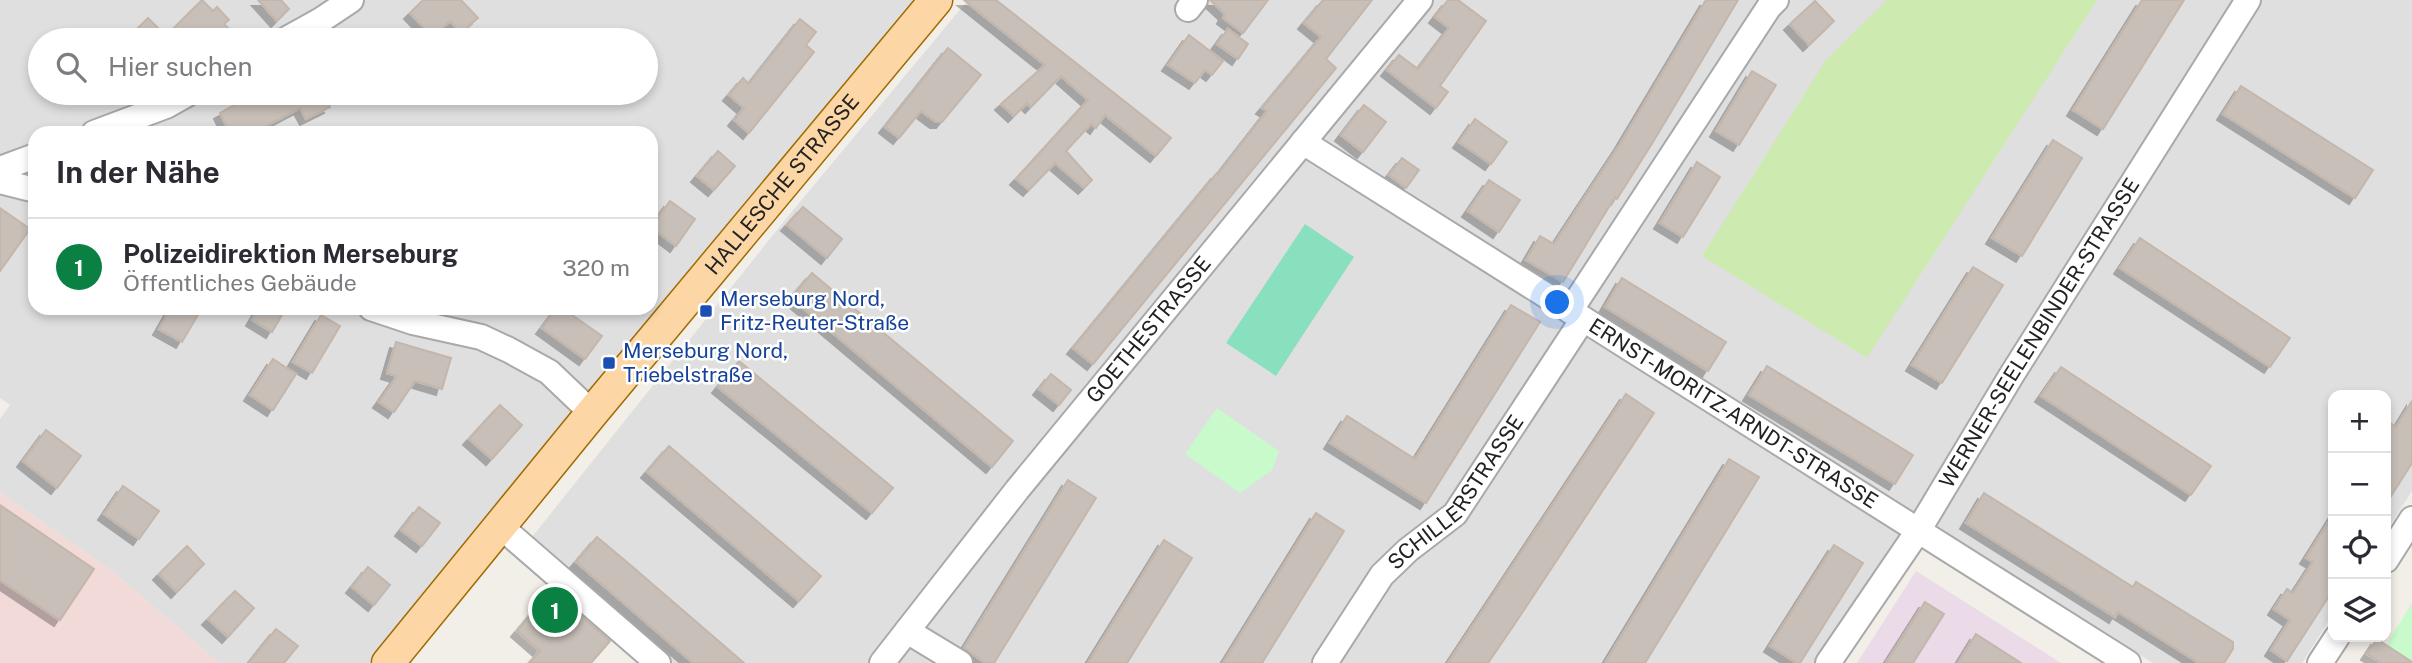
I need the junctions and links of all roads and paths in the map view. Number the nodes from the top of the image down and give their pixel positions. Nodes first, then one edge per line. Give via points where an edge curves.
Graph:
1 (351, 0) edge
2 (936, 0) edge
3 (1420, 0) edge
4 (1776, 0) edge
5 (2248, 0) edge
6 (305, 28) edge
7 (168, 105) edge
8 (113, 126) edge
9 (1303, 142) junction
10 (28, 159) edge
11 (0, 169) edge
12 (0, 181) edge
13 (28, 188) edge
14 (392, 315) edge
15 (1576, 315) junction
16 (592, 413) junction
17 (2412, 519) edge
18 (500, 526) junction
19 (1918, 531) junction
20 (2391, 552) edge
21 (907, 631) junction
22 (2334, 642) edge
23 (388, 663) edge
24 (658, 663) edge
25 (882, 663) edge
26 (960, 663) edge
27 (1325, 663) edge
28 (1828, 663) edge
29 (2128, 663) edge
30 (2320, 663) edge

1 - 6 street
2 - 16 main road, HALLESCHE STRASSE
3 - 9 street, GOETHESTRASSE
4 - 15 street, SCHILLERSTRASSE
5 - 19 street, WERNER-SEELENBINDER-STRASSE
7 - 8 street
9 - 15 street, ERNST-MORITZ-ARNDT-STRASSE
9 - 21 street, GOETHESTRASSE
10 - 11 street
12 - 13 street
14 - 16 street via 481,337 509,349 549,372
15 - 19 street, ERNST-MORITZ-ARNDT-STRASSE
15 - 27 street, SCHILLERSTRASSE via 1455,514 1382,575
16 - 18 main road, HALLESCHE STRASSE
17 - 20 street
18 - 23 main road, HALLESCHE STRASSE
18 - 24 street
19 - 28 street, WERNER-SEELENBINDER-STRASSE
19 - 29 street, ERNST-MORITZ-ARNDT-STRASSE
21 - 25 street, GOETHESTRASSE
21 - 26 street
22 - 30 street

